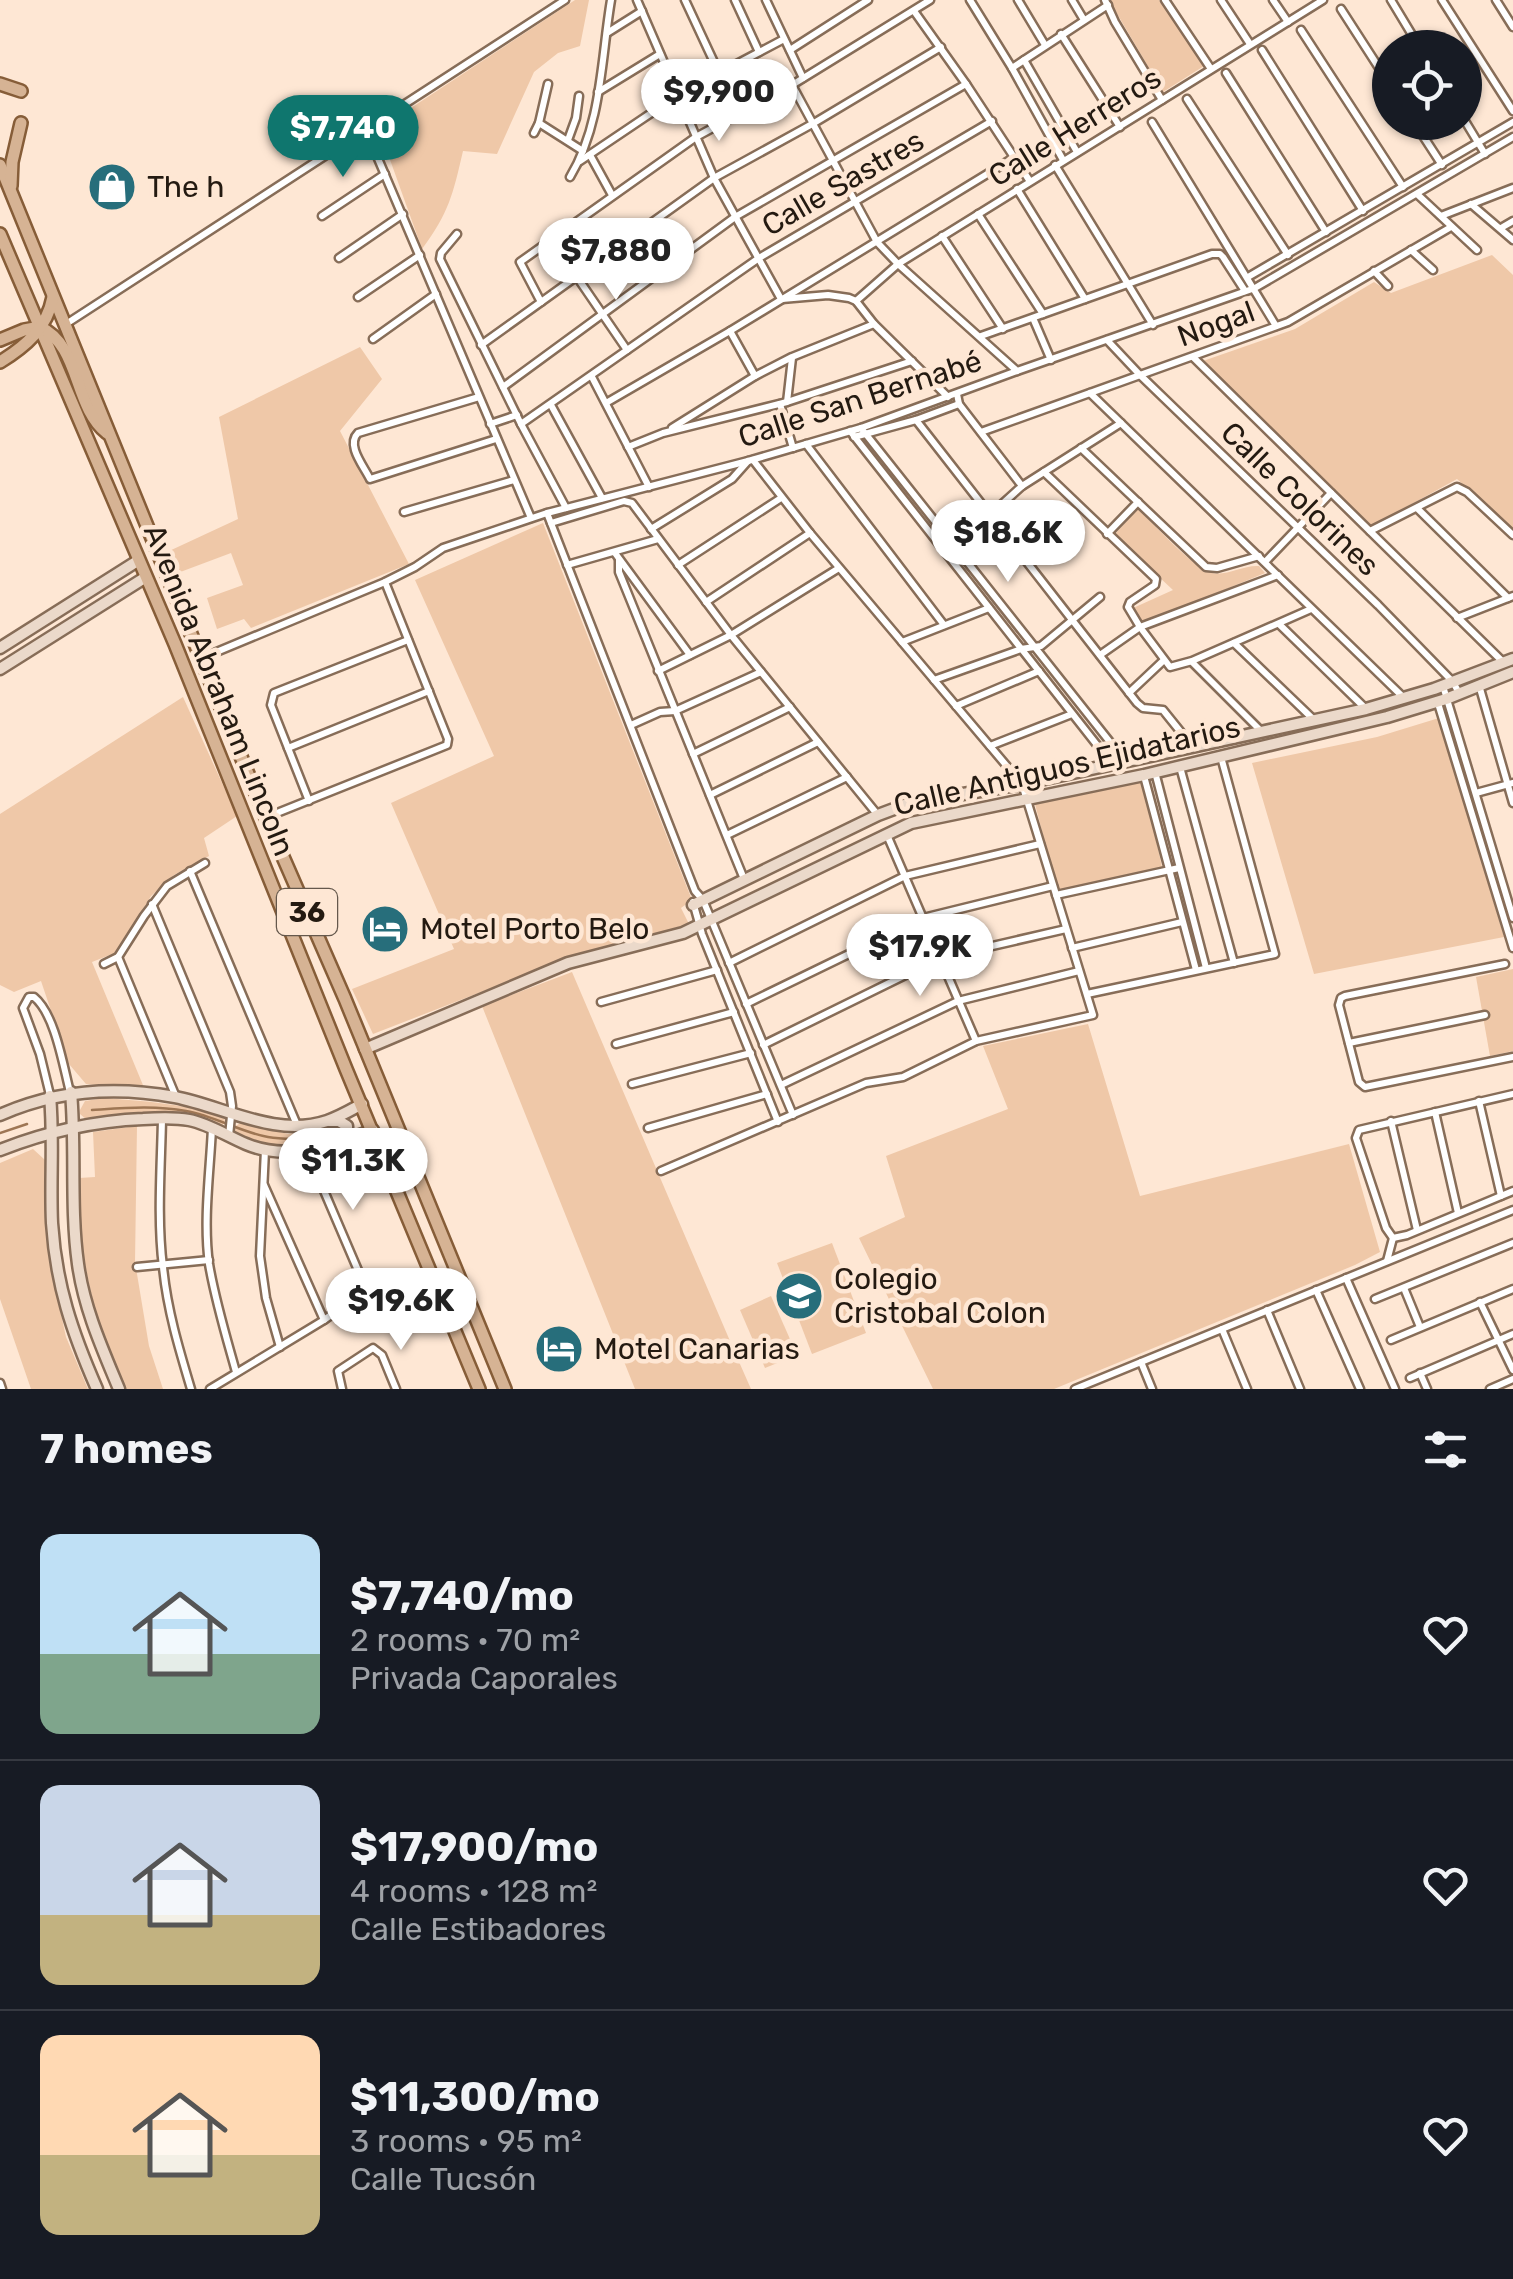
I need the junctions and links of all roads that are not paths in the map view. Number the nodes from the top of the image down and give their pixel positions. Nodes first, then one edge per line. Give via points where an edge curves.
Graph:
1 (565, 0) edge
2 (610, 0) edge
3 (636, 0) edge
4 (685, 0) edge
5 (735, 0) edge
6 (868, 0) edge
7 (930, 0) edge
8 (970, 0) edge
9 (1018, 0) edge
10 (1072, 0) edge
11 (1165, 0) edge
12 (1221, 0) edge
13 (1273, 0) edge
14 (1323, 0) edge
15 (1391, 0) edge
16 (1442, 0) edge
17 (1496, 0) edge
18 (770, 2) edge
19 (1106, 3) edge
20 (1341, 10) dead end
21 (914, 11) junction
22 (642, 12) junction
23 (1084, 20) junction
24 (1288, 22) junction
25 (1513, 27) edge
26 (1301, 30) dead end
27 (1409, 30) edge
28 (607, 33) junction
29 (1061, 34) junction
30 (784, 38) junction
31 (1250, 44) junction
32 (1045, 45) junction
33 (940, 47) junction
34 (790, 50) junction
35 (1262, 50) dead end
36 (759, 52) junction
37 (660, 54) junction
38 (1372, 57) edge
39 (1024, 60) junction
40 (1012, 68) junction
41 (1211, 69) junction
42 (719, 73) junction
43 (1226, 73) dead end
44 (803, 78) junction
45 (0, 84) edge
46 (548, 84) dead end
47 (966, 84) junction
48 (792, 85) junction
49 (21, 91) dead end
50 (598, 92) junction
51 (678, 95) junction
52 (579, 96) dead end
53 (1187, 99) dead end
54 (1162, 100) junction
55 (1513, 112) edge
56 (992, 122) junction
57 (1152, 122) dead end
58 (1513, 122) edge
59 (21, 123) dead end
60 (539, 123) junction
61 (814, 123) junction
62 (1120, 127) junction
63 (365, 128) junction
64 (534, 133) dead end
65 (1513, 136) edge
66 (696, 138) junction
67 (568, 140) junction
68 (1426, 140) edge
69 (1476, 140) edge
70 (1478, 143) junction
71 (1077, 152) junction
72 (587, 153) junction
73 (1485, 154) junction
74 (1014, 158) junction
75 (1063, 160) junction
76 (834, 162) junction
77 (0, 165) edge
78 (1055, 165) junction
79 (1442, 165) junction
80 (385, 174) junction
81 (570, 177) dead end
82 (714, 178) junction
83 (1029, 180) junction
84 (1403, 187) junction
85 (1017, 188) junction
86 (1513, 188) edge
87 (10, 191) junction
88 (1417, 194) junction
89 (612, 195) junction
90 (856, 202) junction
91 (1470, 204) junction
92 (1363, 211) junction
93 (403, 214) junction
94 (978, 214) junction
95 (322, 216) dead end
96 (1440, 216) junction
97 (734, 217) junction
98 (1513, 221) edge
99 (1451, 227) junction
100 (1501, 228) junction
101 (1326, 232) junction
102 (0, 234) edge
103 (457, 234) dead end
104 (942, 236) junction
105 (1513, 240) edge
106 (877, 242) junction
107 (1411, 250) junction
108 (1477, 250) dead end
109 (420, 255) junction
110 (1288, 255) junction
111 (339, 258) dead end
112 (759, 258) junction
113 (898, 264) junction
114 (1433, 270) dead end
115 (1374, 271) junction
116 (576, 277) junction
117 (1248, 277) junction
118 (1128, 283) junction
119 (1388, 286) dead end
120 (1255, 288) junction
121 (1245, 292) junction
122 (436, 294) junction
123 (52, 297) junction
124 (358, 297) dead end
125 (781, 299) junction
126 (1085, 299) junction
127 (856, 301) junction
128 (541, 302) junction
129 (602, 314) junction
130 (1043, 314) junction
131 (1032, 318) junction
132 (874, 324) junction
133 (65, 325) junction
134 (1154, 325) junction
135 (1277, 326) junction
136 (40, 328) junction
137 (1002, 329) junction
138 (730, 331) junction
139 (980, 336) junction
140 (374, 339) dead end
141 (0, 340) edge
142 (1107, 340) junction
143 (482, 345) junction
144 (627, 350) junction
145 (792, 357) junction
146 (1193, 357) junction
147 (1051, 360) junction
148 (912, 361) junction
149 (0, 362) edge
150 (1017, 371) junction
151 (1139, 374) junction
152 (592, 376) junction
153 (755, 376) junction
154 (503, 387) junction
155 (1090, 393) junction
156 (952, 395) junction
157 (479, 397) junction
158 (606, 403) junction
159 (784, 403) junction
160 (551, 404) junction
161 (959, 404) junction
162 (517, 416) junction
163 (916, 420) junction
164 (1121, 423) junction
165 (490, 424) junction
166 (521, 424) junction
167 (863, 431) junction
168 (980, 432) junction
169 (663, 433) junction
170 (852, 434) junction
171 (110, 436) junction
172 (496, 439) junction
173 (806, 444) junction
174 (628, 447) junction
175 (793, 448) junction
176 (1081, 448) junction
177 (750, 460) junction
178 (1044, 472) junction
179 (514, 480) junction
180 (649, 486) junction
181 (1022, 486) junction
182 (1330, 493) junction
183 (602, 498) junction
184 (781, 498) junction
185 (1138, 502) junction
186 (566, 508) junction
187 (1417, 508) junction
188 (404, 512) dead end
189 (547, 513) junction
190 (990, 515) junction
191 (531, 518) junction
192 (551, 524) junction
193 (651, 528) junction
194 (1297, 528) junction
195 (1370, 531) junction
196 (810, 533) junction
197 (1107, 534) junction
198 (1513, 535) edge
199 (658, 539) junction
200 (617, 557) junction
201 (1262, 559) junction
202 (139, 560) junction
203 (567, 565) junction
204 (678, 566) junction
205 (839, 568) junction
206 (1278, 575) junction
207 (146, 577) junction
208 (384, 582) junction
209 (172, 587) junction
210 (154, 596) junction
211 (1100, 597) dead end
212 (1510, 597) edge
213 (706, 602) junction
214 (989, 608) junction
215 (1312, 608) junction
216 (1457, 618) junction
217 (1072, 620) junction
218 (1279, 624) junction
219 (944, 625) junction
220 (1140, 627) junction
221 (731, 635) junction
222 (408, 640) junction
223 (902, 642) junction
224 (1234, 643) junction
225 (0, 648) edge
226 (1035, 648) junction
227 (1021, 650) junction
228 (1100, 655) junction
229 (690, 656) junction
230 (201, 659) junction
231 (1164, 660) junction
232 (1192, 661) junction
233 (1508, 661) edge
234 (0, 669) edge
235 (658, 670) junction
236 (1039, 671) junction
237 (761, 672) junction
238 (1513, 672) edge
239 (934, 680) junction
240 (1479, 685) junction
241 (1443, 686) junction
242 (429, 691) junction
243 (1130, 692) junction
244 (1460, 693) junction
245 (1404, 699) junction
246 (1441, 700) junction
247 (956, 706) junction
248 (790, 707) junction
249 (1366, 709) junction
250 (675, 711) junction
251 (1072, 714) junction
252 (1314, 720) junction
253 (631, 725) junction
254 (1262, 732) junction
255 (818, 742) junction
256 (990, 746) junction
257 (288, 748) junction
258 (1193, 748) junction
259 (693, 754) junction
260 (1221, 755) junction
261 (1126, 762) junction
262 (1112, 764) junction
263 (1180, 766) junction
264 (1149, 773) junction
265 (847, 777) junction
266 (1022, 784) junction
267 (1510, 784) edge
268 (1476, 793) junction
269 (710, 794) junction
270 (1026, 798) junction
271 (309, 801) junction
272 (1513, 804) edge
273 (878, 816) junction
274 (266, 818) junction
275 (886, 833) junction
276 (726, 836) junction
277 (1040, 844) junction
278 (205, 863) dead end
279 (1179, 868) junction
280 (1168, 870) junction
281 (190, 871) junction
282 (905, 876) junction
283 (745, 880) junction
284 (1053, 886) junction
285 (1056, 895) junction
286 (1510, 895) edge
287 (697, 899) junction
288 (152, 904) junction
289 (923, 918) junction
290 (1513, 918) edge
291 (705, 922) junction
292 (1182, 922) junction
293 (1066, 930) junction
294 (1072, 948) junction
295 (1513, 948) edge
296 (118, 957) junction
297 (940, 958) junction
298 (729, 963) junction
299 (1234, 963) junction
300 (104, 964) dead end
301 (1505, 964) dead end
302 (1206, 968) junction
303 (717, 970) junction
304 (1196, 970) junction
305 (1079, 971) junction
306 (1086, 994) junction
307 (958, 1001) junction
308 (601, 1002) dead end
309 (746, 1004) junction
310 (734, 1012) junction
311 (1486, 1015) dead end
312 (976, 1041) junction
313 (1349, 1043) junction
314 (616, 1044) dead end
315 (763, 1045) junction
316 (365, 1049) junction
317 (750, 1053) junction
318 (1513, 1057) edge
319 (632, 1084) dead end
320 (781, 1085) junction
321 (70, 1092) junction
322 (767, 1094) junction
323 (1513, 1094) edge
324 (50, 1096) junction
325 (176, 1097) junction
326 (1479, 1101) junction
327 (362, 1104) junction
328 (1435, 1111) junction
329 (232, 1112) junction
330 (0, 1115) edge
331 (794, 1115) junction
332 (162, 1118) junction
333 (329, 1120) junction
334 (778, 1122) junction
335 (1391, 1122) junction
336 (297, 1126) junction
337 (74, 1128) junction
338 (212, 1128) junction
339 (648, 1128) dead end
340 (373, 1130) junction
341 (53, 1132) junction
342 (228, 1136) junction
343 (340, 1143) junction
344 (0, 1150) edge
345 (265, 1150) junction
346 (307, 1151) junction
347 (661, 1171) dead end
348 (264, 1184) junction
349 (1513, 1191) edge
350 (1501, 1196) junction
351 (1513, 1210) edge
352 (1458, 1213) junction
353 (1417, 1230) junction
354 (1393, 1238) junction
355 (1513, 1243) edge
356 (209, 1260) junction
357 (1387, 1261) junction
358 (162, 1266) junction
359 (137, 1268) dead end
360 (384, 1277) dead end
361 (1346, 1278) junction
362 (1404, 1288) junction
363 (366, 1289) junction
364 (1513, 1289) edge
365 (1316, 1290) junction
366 (1376, 1299) dead end
367 (1480, 1302) junction
368 (1267, 1310) junction
369 (324, 1320) junction
370 (1420, 1327) junction
371 (1222, 1329) junction
372 (1513, 1334) edge
373 (1391, 1340) dead end
374 (1498, 1340) junction
375 (280, 1347) junction
376 (1140, 1362) junction
377 (1513, 1370) edge
378 (236, 1372) junction
379 (1420, 1373) junction
380 (1410, 1378) dead end
381 (1513, 1379) edge
382 (1096, 1380) junction
383 (97, 1389) edge
384 (119, 1389) edge
385 (191, 1389) edge
386 (210, 1389) edge
387 (342, 1389) edge
388 (396, 1389) edge
389 (479, 1389) edge
390 (505, 1389) edge
391 (1075, 1389) edge
392 (1100, 1389) edge
393 (1152, 1389) edge
394 (1247, 1389) edge
395 (1300, 1389) edge
396 (1360, 1389) edge
397 (1395, 1389) edge
398 (1427, 1389) edge
399 (1490, 1389) edge

1 - 63 street
2 - 28 street
3 - 22 street
4 - 42 street
5 - 36 street
6 - 34 street
7 - 21 street
8 - 40 street
9 - 32 street
10 - 23 street
11 - 41 street
12 - 31 street
13 - 24 street
14 - 24 street, Calle Herreros
15 - 27 street
16 - 55 street
17 - 25 street
18 - 30 street
19 - 23 street
19 - 54 street
20 - 38 street
21 - 33 street
21 - 44 street
22 - 28 street
22 - 37 street
23 - 29 street
24 - 31 street, Calle Herreros
26 - 84 street
28 - 50 street
29 - 32 street
29 - 62 street
30 - 34 street
30 - 36 street
31 - 41 street, Calle Herreros
32 - 39 street
33 - 47 street
33 - 61 street
34 - 44 street
35 - 92 street
36 - 42 street
37 - 50 street
37 - 51 street
39 - 40 street
39 - 71 street
40 - 75 street
41 - 54 street, Calle Herreros
42 - 51 street
43 - 101 street
44 - 48 street
45 - 49 main road
46 - 60 street
47 - 56 street
47 - 76 street
48 - 61 street
48 - 66 street
50 - 72 street
51 - 66 street
51 - 72 street
52 - 67 street
53 - 110 street
54 - 62 street, Calle Herreros
56 - 74 street
56 - 90 street, Calle Sastres
57 - 117 street
58 - 70 street
59 - 87 main road
60 - 64 street
60 - 67 street
61 - 76 street
61 - 82 street
62 - 71 street, Calle Herreros
63 - 80 street
63 - 133 street
65 - 73 street, Calle San Bernabé
66 - 82 street
66 - 89 street
67 - 72 street
68 - 79 street
69 - 70 street
70 - 73 street
70 - 79 street
71 - 75 street, Calle Herreros
72 - 81 street
72 - 89 street
73 - 88 street, Calle San Bernabé
74 - 83 street
74 - 106 street
75 - 78 street, Calle Herreros
76 - 90 street
76 - 97 street
77 - 87 main road, 36
78 - 83 street, Calle Herreros
78 - 118 street
79 - 84 street
80 - 93 street
80 - 95 street
82 - 97 street
82 - 116 street
83 - 85 street, Calle Herreros
84 - 92 street
85 - 94 street, Calle Herreros
85 - 126 street
86 - 91 street
87 - 123 main road, 36
88 - 96 street
88 - 120 street, Calle San Bernabé
89 - 128 street via 520,262
90 - 106 street
90 - 112 street, Calle Sastres
91 - 96 street
91 - 100 street
92 - 101 street
93 - 109 street
93 - 111 street
94 - 104 street, Calle Herreros
94 - 130 street
96 - 99 street
97 - 112 street
97 - 129 street
98 - 100 street
99 - 107 street, Nogal
99 - 108 street
100 - 105 street
101 - 110 street
102 - 136 main road, Avenida Abraham Lincoln / 36
103 - 143 street via 440,259
104 - 113 street, Calle Herreros
104 - 137 street
106 - 113 street
106 - 125 street
107 - 114 street
107 - 115 street, Nogal
109 - 122 street
109 - 124 street
110 - 117 street
112 - 125 street
112 - 144 street, Calle Sastres
113 - 127 street, Calle Herreros
113 - 139 street
115 - 119 street
115 - 135 street, Nogal
116 - 128 street
116 - 129 street
117 - 120 street
118 - 121 street via 1212,254 1223,257
118 - 126 street
118 - 134 street
120 - 121 street, Calle San Bernabé
120 - 135 street
121 - 134 street, Calle San Bernabé
122 - 140 street
122 - 157 street
123 - 133 main road, 36
123 - 136 main road
125 - 127 street via 828,295
125 - 138 street
126 - 130 street
127 - 132 street
128 - 143 street
129 - 144 street
129 - 154 street
130 - 131 street
131 - 137 street
131 - 147 street
132 - 145 street
132 - 148 street
133 - 171 main road, 36
134 - 142 street, Calle San Bernabé
135 - 146 street, Nogal
136 - 141 main road
136 - 149 main road
136 - 171 main road via 60,342 91,414
136 - 202 main road, Avenida Abraham Lincoln / 36
137 - 139 street
138 - 153 street
138 - 158 street
139 - 150 street
142 - 147 street, Calle San Bernabé
142 - 151 street, Calle Colorines
143 - 154 street
144 - 152 street, Calle Sastres
145 - 153 street
145 - 159 street
146 - 151 street, Nogal
146 - 182 street
147 - 150 street, Calle San Bernabé
148 - 156 street
148 - 159 street
150 - 156 street, Calle San Bernabé
151 - 155 street, Nogal
151 - 194 street, Calle Colorines
152 - 158 street
152 - 160 street, Calle Sastres
153 - 169 street
154 - 162 street
155 - 164 street
155 - 168 street, Nogal
156 - 161 street
156 - 167 street, Calle San Bernabé
157 - 165 street
157 - 172 street via 356,434 352,444 370,479
158 - 174 street
159 - 169 street
159 - 175 street
160 - 166 street, Calle Sastres
160 - 183 street
161 - 163 street, Calle San Bernabé
161 - 168 street
162 - 165 street
162 - 166 street
163 - 167 street, Calle San Bernabé
163 - 190 street
164 - 176 street
164 - 201 street
165 - 172 street
166 - 186 street
167 - 170 street, Calle San Bernabé
167 - 226 street
168 - 181 street
169 - 174 street
170 - 173 street, Calle San Bernabé
170 - 214 street
171 - 209 main road, 36
172 - 179 street
173 - 175 street, Calle San Bernabé
173 - 219 street
174 - 180 street
175 - 177 street, Calle San Bernabé
176 - 178 street
176 - 185 street
177 - 180 street, Calle San Bernabé
177 - 184 street
177 - 193 street
178 - 181 street
178 - 197 street
179 - 188 street
179 - 191 street
180 - 183 street, Calle San Bernabé
181 - 190 street
182 - 194 street
182 - 195 street
183 - 186 street, Calle San Bernabé
184 - 196 street
184 - 204 street
185 - 197 street
185 - 201 street via 1206,567
186 - 189 street, Calle San Bernabé
187 - 195 street
187 - 198 street via 1457,488
187 - 212 street
189 - 191 street, Calle San Bernabé
189 - 192 street
190 - 217 street
191 - 208 street, Calle San Bernabé via 444,548
192 - 193 street via 624,501
192 - 203 street
193 - 199 street
194 - 201 street
194 - 241 street, Calle Colorines via 1378,605
195 - 216 street
196 - 205 street
196 - 213 street
197 - 220 street via 1156,579 1128,607
199 - 200 street
199 - 204 street
200 - 203 street
200 - 229 street
200 - 235 street
201 - 206 street
202 - 207 main road, Avenida Abraham Lincoln / 36
202 - 225 street
203 - 253 street
204 - 213 street
205 - 221 street
205 - 223 street
206 - 215 street
206 - 220 street
207 - 210 main road, Avenida Abraham Lincoln / 36
207 - 234 street
208 - 222 street
208 - 230 street, Calle San Bernabé
209 - 210 main road
209 - 230 main road, 36
210 - 327 main road, Avenida Abraham Lincoln / 36
211 - 217 street
212 - 216 street
213 - 221 street
214 - 219 street
214 - 227 street
215 - 218 street
215 - 245 street
216 - 233 street
217 - 226 street
217 - 228 street
218 - 224 street
218 - 249 street
219 - 223 street
220 - 228 street
220 - 231 street
221 - 229 street
221 - 237 street
222 - 242 street
222 - 257 street via 274,693 271,705
223 - 239 street
224 - 232 street
224 - 252 street
226 - 227 street
226 - 261 street
227 - 236 street
227 - 239 street
228 - 243 street
229 - 235 street
230 - 274 main road, 36
231 - 232 street via 1172,667
231 - 243 street
232 - 254 street
233 - 241 street, Calle Antiguos Ejidatarios
235 - 250 street
236 - 247 street
236 - 251 street
237 - 248 street
237 - 250 street
238 - 240 street, Calle Antiguos Ejidatarios
239 - 247 street
240 - 244 street, Calle Antiguos Ejidatarios
240 - 267 street
241 - 244 street, Calle Colorines
241 - 245 street, Calle Antiguos Ejidatarios
241 - 246 street
242 - 257 street
242 - 271 street via 446,745
243 - 258 street via 1140,706 1163,710
244 - 246 street, Calle Antiguos Ejidatarios
245 - 249 street, Calle Antiguos Ejidatarios
246 - 260 street, Calle Antiguos Ejidatarios
246 - 268 street
246 - 295 street
247 - 256 street
248 - 255 street
248 - 259 street
249 - 252 street, Calle Antiguos Ejidatarios
250 - 253 street
250 - 259 street
251 - 256 street
251 - 262 street
252 - 254 street, Calle Antiguos Ejidatarios
253 - 287 street
254 - 258 street, Calle Antiguos Ejidatarios
255 - 265 street
255 - 269 street
256 - 266 street
257 - 271 street
258 - 261 street, Calle Antiguos Ejidatarios
259 - 269 street
260 - 263 street, Calle Antiguos Ejidatarios
260 - 299 street via 1276,954
261 - 262 street, Calle Antiguos Ejidatarios
262 - 266 street, Calle Antiguos Ejidatarios
263 - 264 street, Calle Antiguos Ejidatarios
263 - 299 street
264 - 270 street, Calle Antiguos Ejidatarios
264 - 279 street
264 - 280 street
265 - 273 street
265 - 276 street
266 - 270 street
266 - 273 street, Calle Antiguos Ejidatarios via 910,803
267 - 268 street
267 - 272 street
268 - 286 street
269 - 276 street
270 - 275 street, Calle Antiguos Ejidatarios
270 - 277 street
271 - 274 street
273 - 283 street, Calle Antiguos Ejidatarios
274 - 316 main road, 36
275 - 282 street
275 - 291 street, Calle Antiguos Ejidatarios
276 - 283 street
277 - 282 street
277 - 284 street
278 - 281 street
279 - 280 street
279 - 302 street
280 - 285 street
280 - 292 street
281 - 288 street
281 - 336 street
282 - 289 street
282 - 298 street
283 - 287 street, Calle Antiguos Ejidatarios
284 - 285 street
284 - 289 street
285 - 293 street
286 - 290 street
287 - 291 street
287 - 291 street
288 - 296 street
288 - 329 street via 230,1092
289 - 297 street
289 - 309 street
291 - 298 street
291 - 303 street
291 - 316 street, Calle Antiguos Ejidatarios via 568,963
292 - 294 street
292 - 304 street
293 - 294 street
293 - 297 street
294 - 305 street
296 - 300 street
296 - 325 street
297 - 307 street
297 - 315 street
298 - 309 street
299 - 302 street
301 - 313 street via 1345,996 1340,1001
302 - 304 street
303 - 308 street
303 - 310 street
304 - 306 street
305 - 306 street
305 - 307 street
306 - 312 street via 1093,1015
307 - 312 street
307 - 320 street
309 - 315 street
310 - 314 street
310 - 317 street
311 - 313 street
312 - 331 street via 903,1077 870,1081
313 - 318 street via 1361,1085 1368,1087
315 - 320 street
316 - 390 main road, 36
317 - 319 street
317 - 322 street
320 - 331 street
321 - 324 street
321 - 324 street via 43,1006 29,997 24,1008
321 - 325 street
321 - 337 street
322 - 334 street
322 - 339 street
323 - 326 street
324 - 330 street
324 - 341 street
325 - 329 street
326 - 328 street
326 - 350 street
327 - 333 street
327 - 340 main road, Avenida Abraham Lincoln / 36
328 - 335 street
328 - 352 street
329 - 336 street
329 - 342 street
331 - 334 street
332 - 337 street
332 - 338 street
332 - 358 street
333 - 336 street
333 - 343 street via 347,1126
334 - 347 street
335 - 353 street
335 - 354 street via 1362,1127 1356,1138
337 - 341 street
337 - 384 street via 78,1265
338 - 342 street
338 - 356 street
340 - 343 street
340 - 389 main road, Avenida Abraham Lincoln / 36
341 - 344 street
341 - 383 street via 59,1281
342 - 345 street
343 - 346 street
345 - 346 street
345 - 348 street
346 - 363 street
348 - 369 street
348 - 375 street via 261,1266
349 - 350 street
350 - 352 street
351 - 357 street
352 - 353 street
353 - 354 street
354 - 357 street
355 - 362 street
356 - 358 street
356 - 378 street
357 - 361 street
358 - 359 street
358 - 385 street
360 - 363 street
361 - 365 street
361 - 397 street
362 - 366 street
362 - 370 street
363 - 369 street
364 - 367 street
365 - 368 street
365 - 396 street
367 - 370 street
367 - 374 street
368 - 371 street
368 - 395 street
369 - 375 street
370 - 373 street
371 - 376 street
371 - 394 street
372 - 374 street
374 - 377 street
374 - 379 street
375 - 378 street
376 - 382 street
376 - 393 street
378 - 386 street
379 - 380 street
379 - 398 street
381 - 399 street
382 - 391 street
382 - 392 street
387 - 388 street via 338,1371 374,1348

